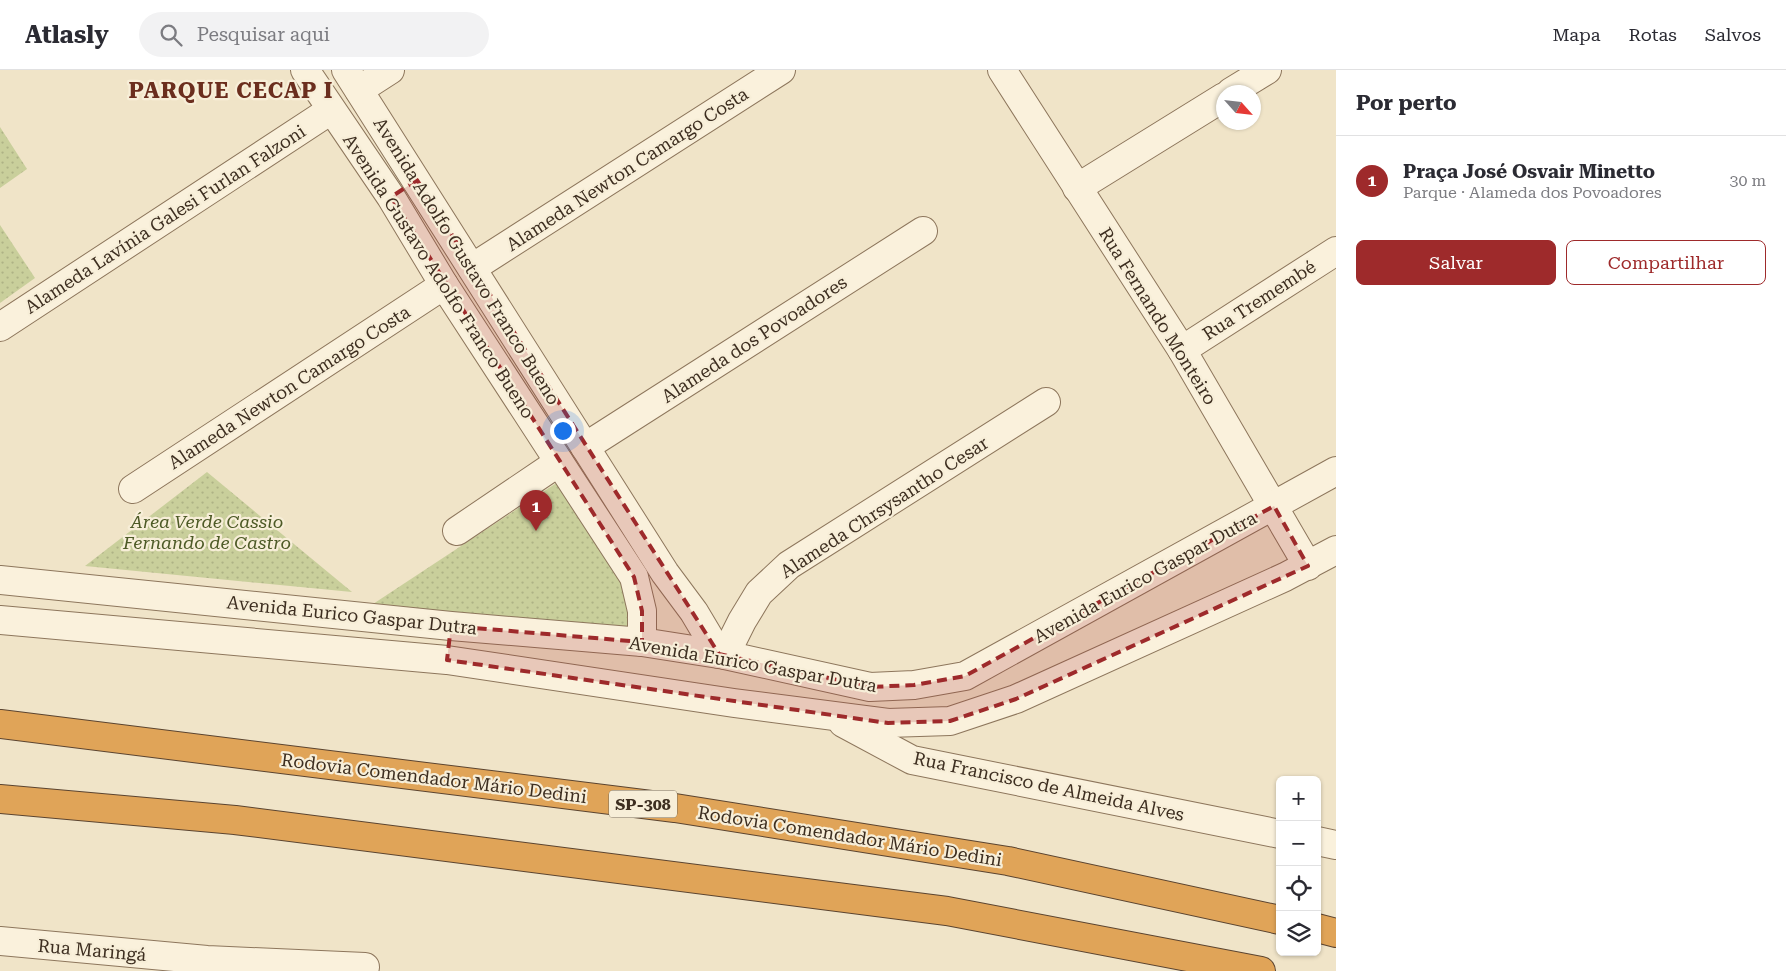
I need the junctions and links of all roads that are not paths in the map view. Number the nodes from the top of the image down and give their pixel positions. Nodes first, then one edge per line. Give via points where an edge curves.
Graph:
1 (305, 70) edge
2 (390, 70) edge
3 (782, 70) edge
4 (1002, 70) edge
5 (1267, 70) edge
6 (352, 80) edge
7 (1242, 85) edge
8 (1216, 102) edge
9 (331, 110) junction
10 (417, 180) junction
11 (1077, 188) junction
12 (390, 198) junction
13 (924, 230) dead end
14 (1336, 251) edge
15 (472, 268) junction
16 (444, 285) junction
17 (0, 327) edge
18 (1182, 350) junction
19 (1046, 402) dead end
20 (585, 447) junction
21 (559, 462) junction
22 (1336, 471) edge
23 (133, 489) dead end
24 (1274, 506) junction
25 (457, 531) dead end
26 (1336, 550) edge
27 (1308, 566) junction
28 (0, 580) edge
29 (0, 620) edge
30 (451, 626) junction
31 (642, 642) junction
32 (722, 654) junction
33 (447, 660) junction
34 (827, 715) junction
35 (0, 724) edge
36 (0, 799) edge
37 (1276, 833) edge
38 (1321, 842) edge
39 (1336, 845) edge
40 (1276, 919) edge
41 (1321, 929) edge
42 (1336, 932) edge
43 (0, 941) edge
44 (198, 966) edge
45 (365, 967) dead end
46 (1261, 971) edge

1 - 9 street, Avenida Gustavo Adolfo Franco Bueno
2 - 6 street
3 - 15 street, Alameda Newton Camargo Costa
4 - 11 street, Rua Fernando Monteiro
5 - 7 street
6 - 10 street, Avenida Adolfo Gustavo Franco Bueno
8 - 11 street
9 - 12 street, Avenida Gustavo Adolfo Franco Bueno
9 - 17 street, Alameda Lavínia Galesi Furlan Falzoni
10 - 12 street
10 - 15 street, Avenida Adolfo Gustavo Franco Bueno
11 - 18 street, Rua Fernando Monteiro
12 - 16 street, Avenida Gustavo Adolfo Franco Bueno
13 - 20 street, Alameda dos Povoadores
14 - 18 street, Rua Tremembé
15 - 20 street, Avenida Adolfo Gustavo Franco Bueno
16 - 21 street, Avenida Gustavo Adolfo Franco Bueno
16 - 23 street, Alameda Newton Camargo Costa
18 - 24 street, Rua Fernando Monteiro
19 - 32 street, Alameda Chrsysantho Cesar via 789,565 759,593
20 - 32 street, Avenida Adolfo Gustavo Franco Bueno via 664,573
21 - 25 street
21 - 31 street, Avenida Gustavo Adolfo Franco Bueno via 634,577 642,611
22 - 24 street, Avenida Eurico Gaspar Dutra
24 - 27 street, Rua Fernando Monteiro
24 - 32 street, Avenida Eurico Gaspar Dutra via 965,676 914,685 870,687
26 - 27 street, Avenida Eurico Gaspar Dutra
27 - 34 street, Avenida Eurico Gaspar Dutra via 1016,699 950,721 888,723
28 - 30 street, Avenida Eurico Gaspar Dutra
29 - 33 street, Avenida Eurico Gaspar Dutra
30 - 31 street, Avenida Eurico Gaspar Dutra
30 - 33 street
31 - 32 street, Avenida Eurico Gaspar Dutra
33 - 34 street, Avenida Eurico Gaspar Dutra
34 - 37 street, Rua Francisco de Almeida Alves via 912,760
35 - 40 highway, Rodovia Comendador Mário Dedini / SP-308 via 675,808 1008,861
36 - 46 highway via 235,820 947,911
38 - 39 street
41 - 42 highway
43 - 44 street, Rua Maringá
44 - 45 street, Rua Maringá

